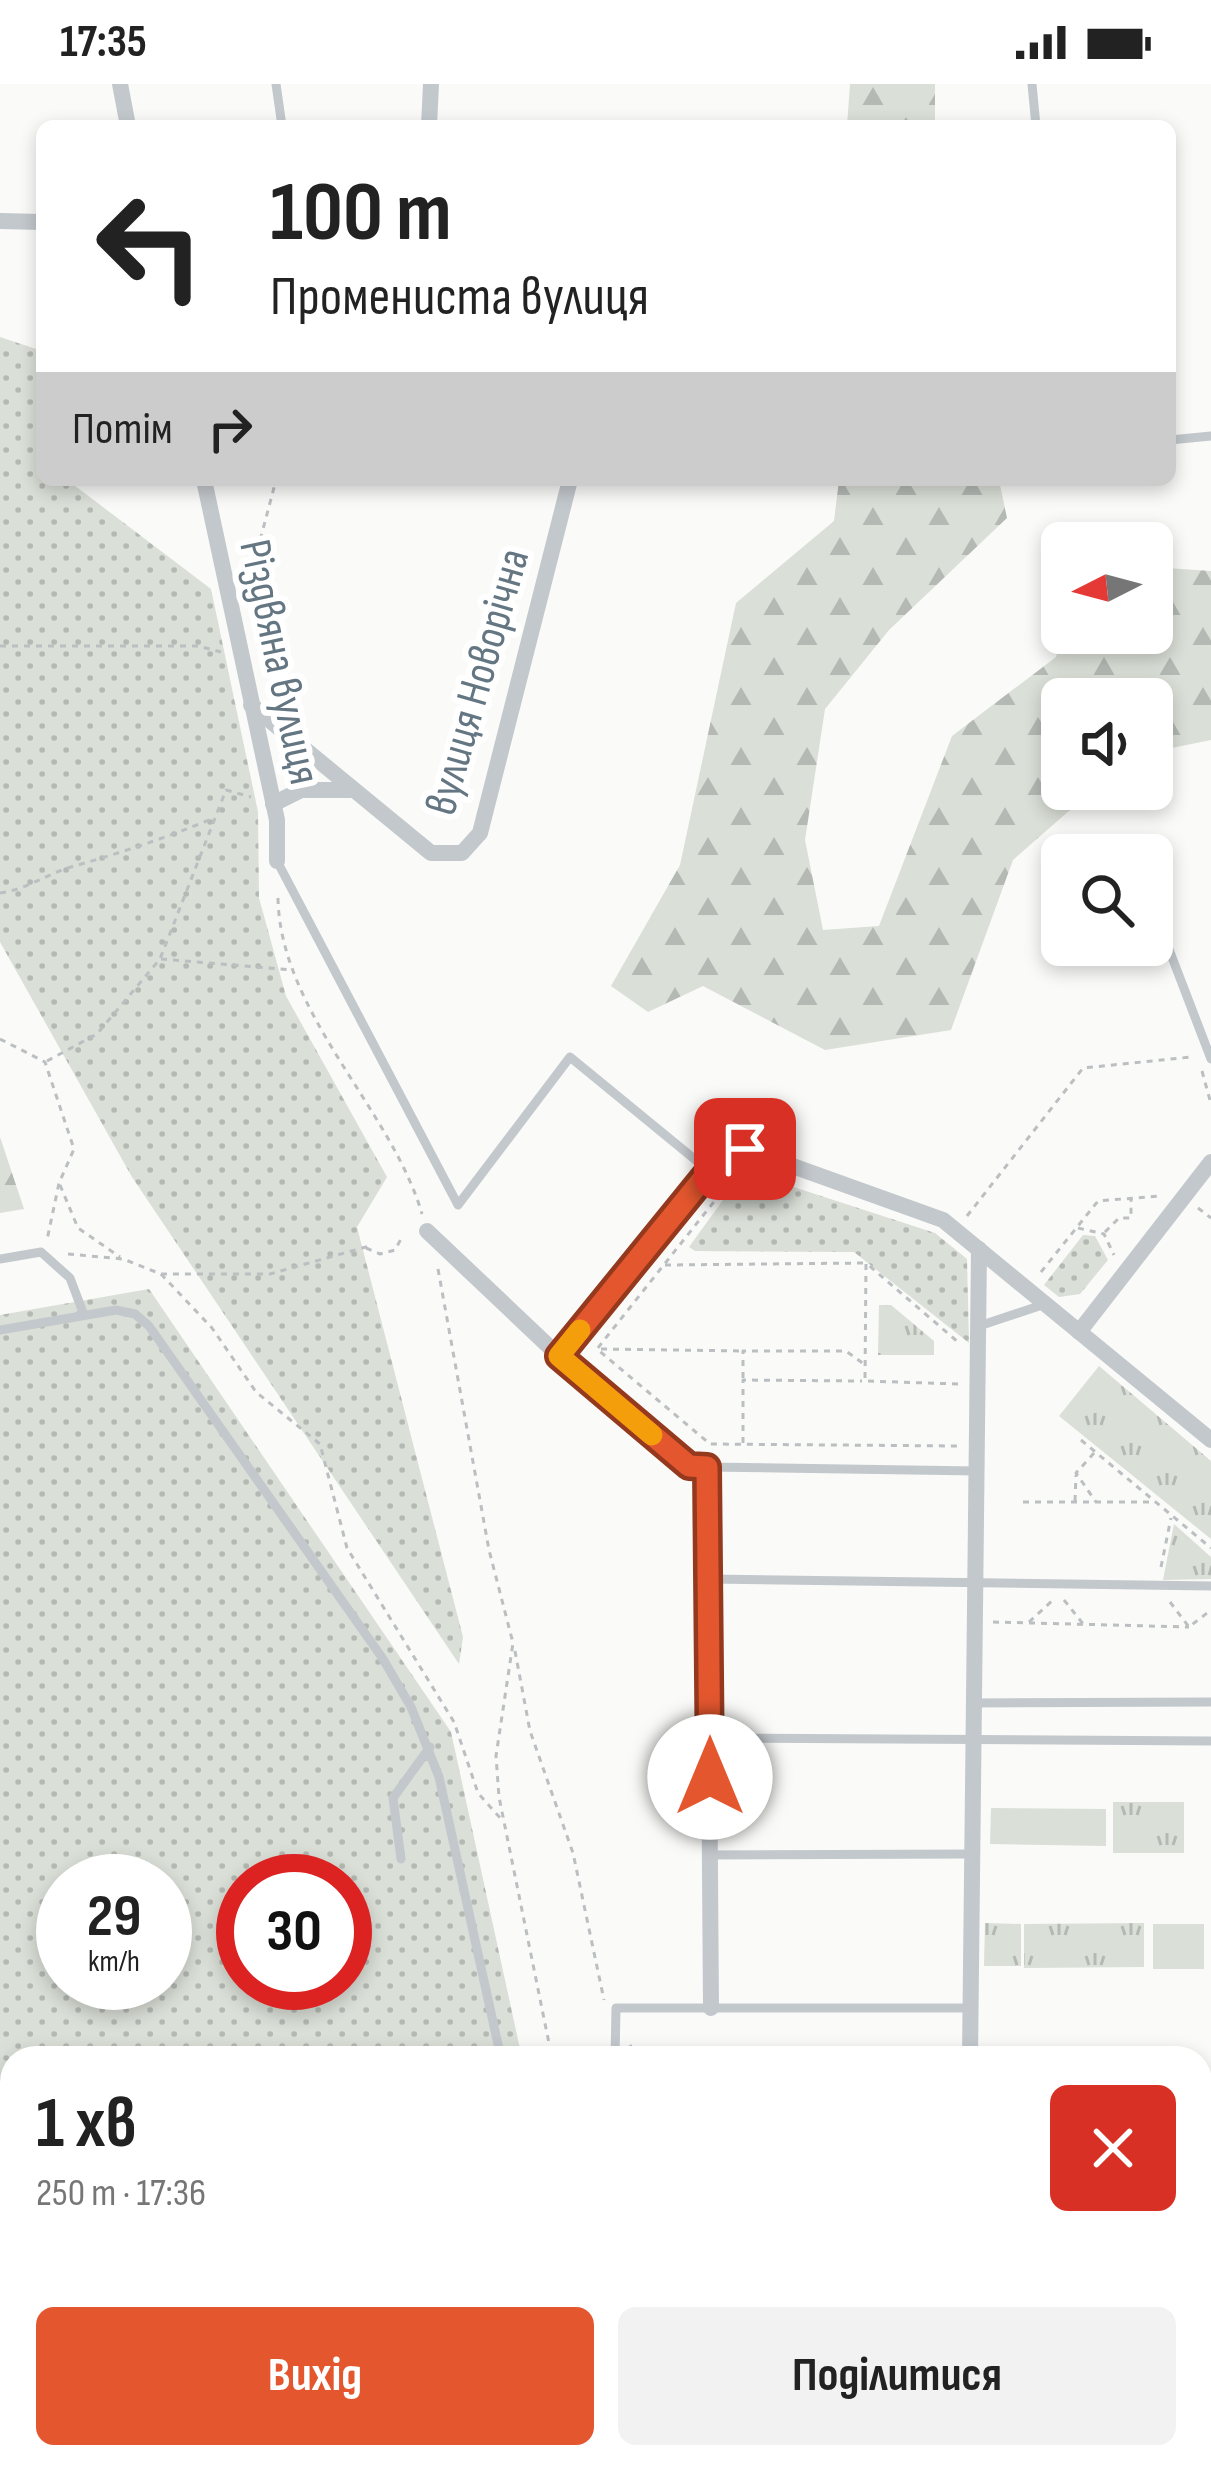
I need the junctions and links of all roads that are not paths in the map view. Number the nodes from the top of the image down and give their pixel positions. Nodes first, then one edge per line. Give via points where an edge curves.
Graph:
1 (120, 84) edge
2 (276, 84) edge
3 (431, 84) edge
4 (1032, 84) edge
5 (127, 120) edge
6 (281, 120) edge
7 (429, 120) edge
8 (1035, 120) edge
9 (0, 221) edge
10 (36, 221) edge
11 (1211, 436) edge
12 (1176, 439) edge
13 (204, 486) edge
14 (568, 486) edge
15 (251, 705) junction
16 (355, 790) junction
17 (275, 812) junction
18 (277, 860) joint
19 (1173, 960) edge
20 (1211, 1059) edge
21 (1211, 1162) edge
22 (709, 1171) junction
23 (427, 1232) road end
24 (979, 1249) junction
25 (0, 1259) edge
26 (1045, 1304) junction
27 (84, 1315) junction
28 (979, 1326) junction
29 (0, 1330) edge
30 (1079, 1332) junction
31 (559, 1356) junction
32 (1211, 1440) edge
33 (707, 1467) junction
34 (977, 1471) junction
35 (709, 1579) junction
36 (975, 1585) junction
37 (1211, 1586) edge
38 (1211, 1702) edge
39 (973, 1703) junction
40 (710, 1738) junction
41 (974, 1741) junction
42 (1211, 1741) edge
43 (430, 1747) junction
44 (970, 1854) junction
45 (710, 1855) junction
46 (401, 1859) dead end
47 (711, 2008) junction
48 (970, 2008) junction
49 (498, 2046) edge
50 (615, 2046) edge
51 (970, 2046) edge

1 - 5 street
2 - 6 lane
3 - 7 street
4 - 8 lane
9 - 10 street
11 - 12 lane
13 - 15 street, Різдвяна вулиця
14 - 16 street, вулиця Новорічна via 480,833 462,853 431,854
15 - 16 street, вулиця Новорічна
15 - 17 street, Різдвяна вулиця
16 - 17 street via 301,790
17 - 18 street, Різдвяна вулиця
18 - 22 lane via 458,1205 570,1057
19 - 20 lane
21 - 30 street
22 - 24 street via 730,1151 745,1149 943,1220
22 - 31 street
23 - 31 street
24 - 26 street
24 - 28 street
25 - 27 lane via 41,1252 70,1278
26 - 28 lane
26 - 30 street
27 - 29 lane
27 - 43 lane via 135,1313 163,1342 383,1659
28 - 34 street
30 - 32 street
31 - 33 street via 689,1466
33 - 34 lane
33 - 35 street
34 - 36 street
35 - 36 lane
35 - 40 street
36 - 37 lane
36 - 39 street
38 - 39 lane
39 - 41 street
40 - 41 lane
40 - 45 street
41 - 42 lane
41 - 44 street
43 - 46 lane via 393,1798
43 - 49 lane
44 - 45 lane
44 - 48 street
45 - 47 street
47 - 48 lane
47 - 50 lane via 616,2008
48 - 51 street

